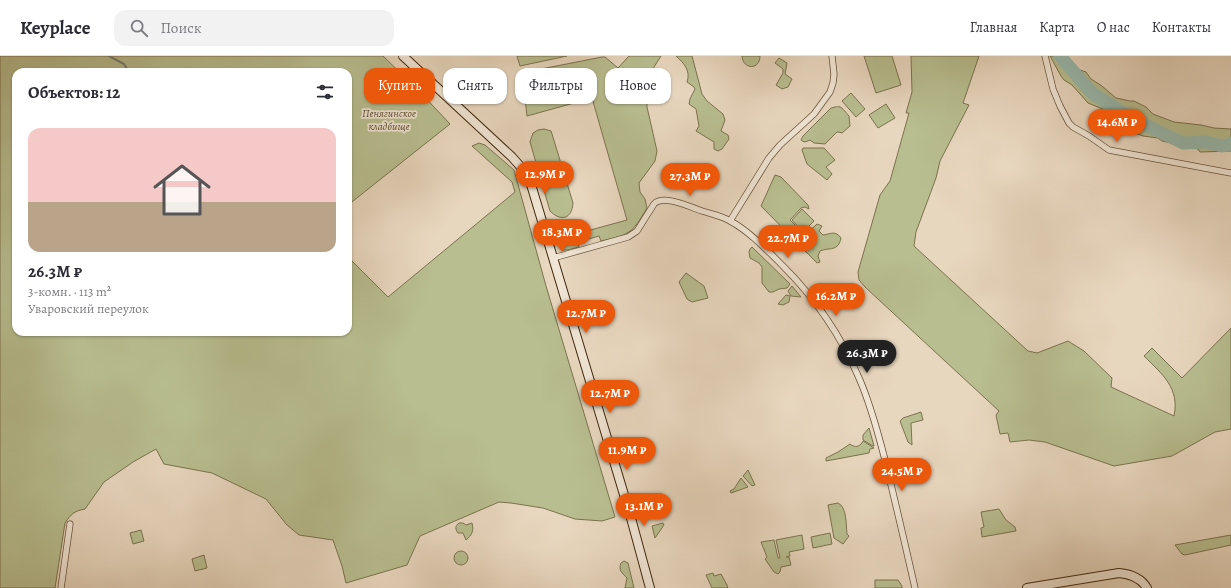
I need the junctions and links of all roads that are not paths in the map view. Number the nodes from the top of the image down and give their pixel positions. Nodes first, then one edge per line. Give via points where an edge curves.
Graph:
1 (403, 56) edge
2 (832, 56) edge
3 (1044, 56) edge
4 (1231, 173) edge
5 (730, 221) junction
6 (553, 258) junction
7 (70, 524) dead end
8 (61, 588) edge
9 (650, 588) edge
10 (915, 588) edge
11 (1028, 588) edge
12 (1147, 588) edge

1 - 6 main road via 523,169 530,180
2 - 5 street via 834,74 830,92 814,114 769,158
3 - 4 street via 1053,89 1069,123 1109,150
5 - 6 street via 667,200 656,201 637,231 628,237
5 - 10 street via 770,253 808,294 832,326 853,365 876,426
6 - 9 main road
7 - 8 street
11 - 12 main road via 1119,573 1133,576

